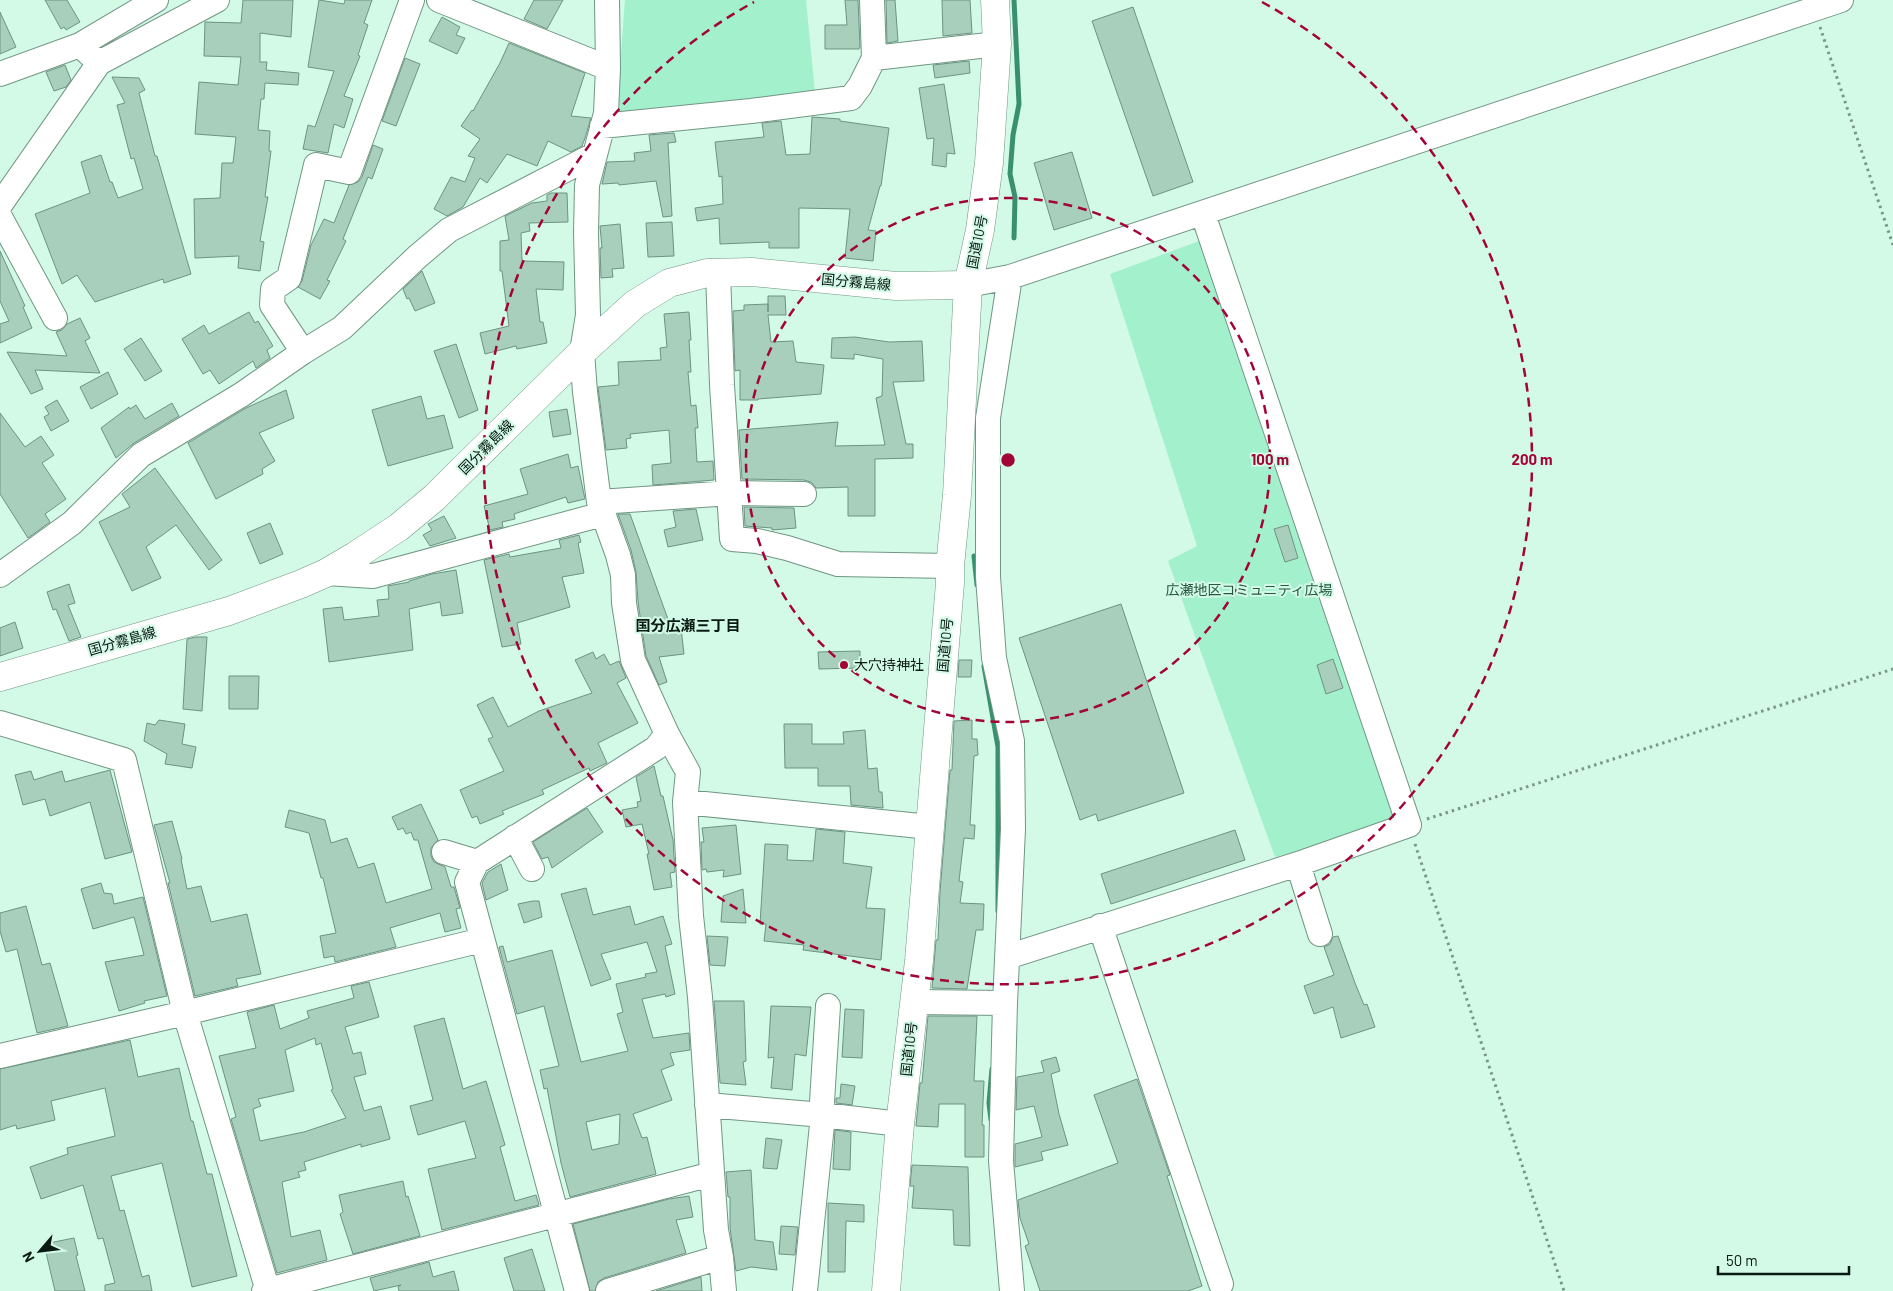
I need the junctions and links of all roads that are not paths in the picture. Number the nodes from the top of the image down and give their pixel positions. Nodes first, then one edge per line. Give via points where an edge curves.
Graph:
1 (156, 0) edge
2 (217, 0) edge
3 (412, 0) edge
4 (439, 0) edge
5 (607, 0) edge
6 (872, 0) edge
7 (995, 0) edge
8 (1840, 0) edge
9 (997, 44) junction
10 (80, 45) junction
11 (874, 58) junction
12 (99, 63) junction
13 (608, 68) junction
14 (0, 74) edge
15 (602, 126) junction
16 (594, 156) junction
17 (0, 205) edge
18 (1203, 214) junction
19 (0, 217) edge
20 (718, 273) junction
21 (1010, 277) junction
22 (968, 285) junction
23 (55, 318) dead end
24 (303, 352) junction
25 (582, 352) junction
26 (730, 493) junction
27 (804, 494) dead end
28 (601, 508) junction
29 (954, 525) junction
30 (988, 531) junction
31 (950, 566) junction
32 (326, 573) junction
33 (0, 574) edge
34 (0, 678) edge
35 (0, 723) edge
36 (667, 734) junction
37 (685, 802) junction
38 (930, 827) junction
39 (515, 836) junction
40 (444, 852) dead end
41 (477, 862) junction
42 (1298, 864) junction
43 (532, 869) dead end
44 (1100, 926) junction
45 (1320, 934) dead end
46 (482, 940) junction
47 (1007, 957) junction
48 (914, 1002) junction
49 (1005, 1003) junction
50 (828, 1006) dead end
51 (184, 1013) junction
52 (0, 1056) edge
53 (706, 1105) junction
54 (823, 1115) junction
55 (900, 1124) junction
56 (712, 1174) junction
57 (558, 1214) junction
58 (721, 1257) junction
59 (1221, 1284) dead end
60 (266, 1291) edge
61 (577, 1291) edge
62 (608, 1291) edge
63 (724, 1291) edge
64 (805, 1291) edge
65 (886, 1291) edge
66 (1012, 1291) edge

1 - 10 street
2 - 12 street
3 - 24 street via 350,172 316,165 289,278 273,289 272,305
4 - 13 street
5 - 13 street
6 - 11 street
7 - 9 main road, 国道10号
8 - 18 street
9 - 11 street
9 - 22 main road, 国道10号 via 989,163
10 - 12 street
10 - 14 street
11 - 15 street via 851,98
12 - 17 street
13 - 15 street via 606,113
15 - 16 street
16 - 24 street via 449,230 342,328
16 - 25 street via 587,185 588,315
18 - 21 street
18 - 42 street via 1409,826
19 - 23 street
20 - 22 main road, 国分霧島線 via 752,272 896,286
20 - 25 main road, 国分霧島線 via 669,282 646,296
20 - 26 street
21 - 22 street
21 - 30 street via 988,418
22 - 29 main road, 国道10号
24 - 33 street via 241,396 141,455 72,523
25 - 28 street
25 - 32 main road, 国分霧島線 via 434,498 400,527
26 - 27 street
26 - 28 street
26 - 31 street via 732,539 787,548 838,564
28 - 32 street via 373,576
28 - 36 street via 623,575 633,660
29 - 30 street
29 - 31 main road, 国道10号
30 - 47 street via 994,658 1012,741 1013,828
31 - 38 main road, 国道10号
32 - 34 main road, 国分霧島線 via 229,611
35 - 51 street via 124,760
36 - 37 street via 688,772
36 - 39 street via 656,748
37 - 38 street
37 - 53 street
38 - 48 main road, 国道10号
39 - 41 street
39 - 43 street
40 - 41 street
41 - 46 street via 467,882
42 - 44 street
42 - 45 street
44 - 47 street
44 - 59 street
46 - 51 street
46 - 57 street
47 - 49 street
48 - 49 street
48 - 55 main road, 国道10号
49 - 66 street via 1001,1161
50 - 54 street
51 - 52 street
51 - 60 street
53 - 54 street
53 - 56 street
54 - 55 street
54 - 64 street
55 - 65 main road, 国道10号
56 - 57 street
56 - 58 street
57 - 60 street
57 - 61 street
58 - 62 street
58 - 63 street

